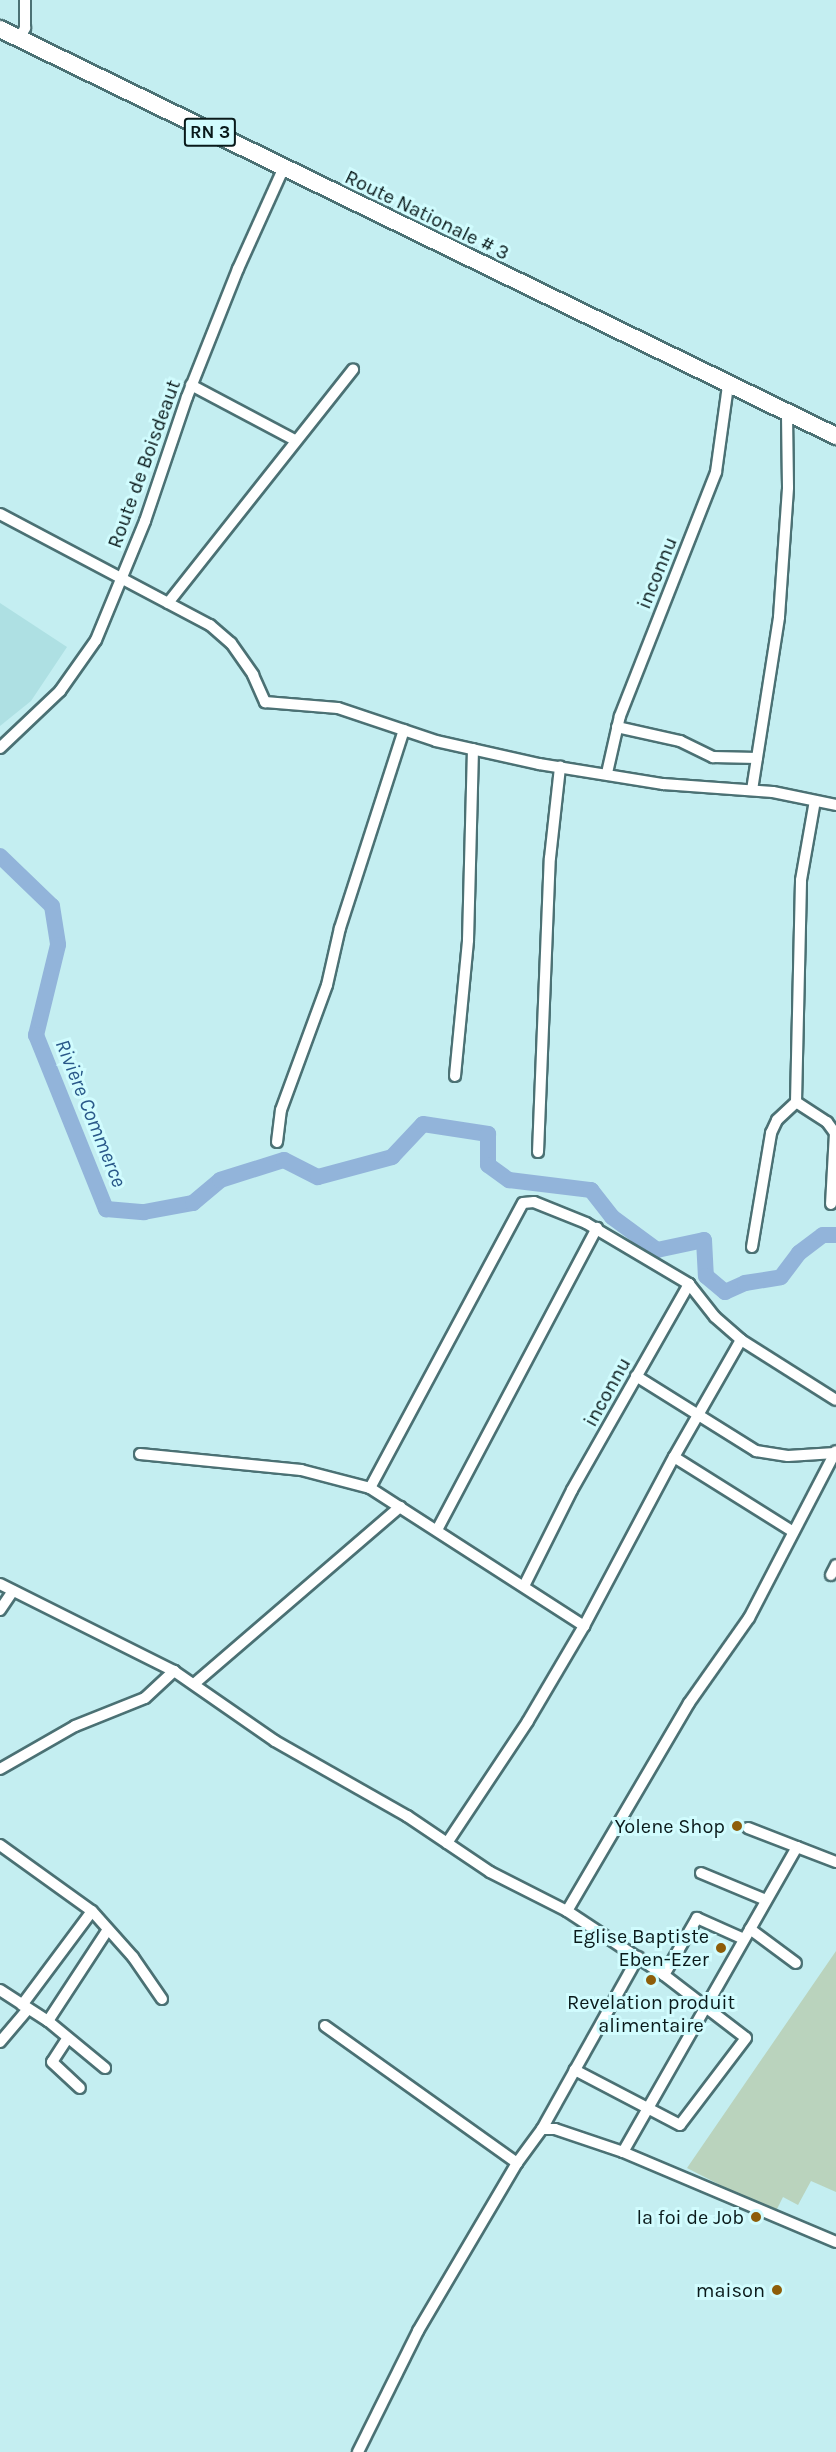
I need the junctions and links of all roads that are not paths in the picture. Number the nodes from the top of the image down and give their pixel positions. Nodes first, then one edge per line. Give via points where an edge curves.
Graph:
1 (25, 0) edge
2 (0, 29) edge
3 (19, 39) junction
4 (284, 167) junction
5 (353, 370) dead end
6 (191, 385) junction
7 (728, 385) junction
8 (787, 413) junction
9 (836, 436) edge
10 (295, 440) junction
11 (0, 514) edge
12 (122, 578) junction
13 (168, 603) junction
14 (617, 727) junction
15 (404, 730) junction
16 (0, 748) edge
17 (473, 749) junction
18 (758, 758) junction
19 (560, 767) junction
20 (607, 772) junction
21 (752, 790) junction
22 (815, 801) junction
23 (836, 805) edge
24 (455, 1076) dead end
25 (796, 1102) junction
26 (277, 1142) dead end
27 (538, 1152) dead end
28 (831, 1204) dead end
29 (597, 1228) junction
30 (752, 1246) dead end
31 (689, 1284) junction
32 (741, 1340) junction
33 (636, 1376) junction
34 (836, 1400) edge
35 (698, 1415) junction
36 (835, 1452) edge
37 (140, 1454) dead end
38 (674, 1457) junction
39 (370, 1488) junction
40 (400, 1507) junction
41 (437, 1530) junction
42 (792, 1531) junction
43 (0, 1584) edge
44 (525, 1586) junction
45 (13, 1591) junction
46 (0, 1610) edge
47 (584, 1626) junction
48 (174, 1671) junction
49 (194, 1684) junction
50 (0, 1770) edge
51 (748, 1828) dead end
52 (447, 1842) junction
53 (0, 1845) edge
54 (797, 1847) junction
55 (836, 1862) edge
56 (701, 1872) dead end
57 (766, 1900) junction
58 (92, 1911) junction
59 (567, 1911) junction
60 (107, 1930) junction
61 (747, 1934) junction
62 (638, 1957) junction
63 (796, 1963) dead end
64 (664, 1975) junction
65 (0, 1990) edge
66 (162, 1999) dead end
67 (706, 2006) junction
68 (25, 2007) junction
69 (48, 2021) junction
70 (325, 2026) dead end
71 (67, 2039) junction
72 (0, 2042) edge
73 (105, 2068) dead end
74 (575, 2070) junction
75 (80, 2088) dead end
76 (647, 2111) junction
77 (542, 2129) junction
78 (623, 2152) junction
79 (518, 2163) junction
80 (836, 2242) edge
81 (358, 2452) edge

1 - 3 street via 25,28
2 - 3 main road, Route Nationale # 3 / RN 3
3 - 4 main road, Route Nationale # 3 / RN 3
4 - 6 street, Route de Boisdeaut
4 - 7 main road, Route Nationale # 3 / RN 3
5 - 10 street
6 - 10 street
6 - 12 street, Route de Boisdeaut
7 - 8 main road, Route Nationale # 3 / RN 3
7 - 14 street, inconnu via 716,472
8 - 9 main road, Route Nationale # 3 / RN 3
8 - 18 street via 788,487 780,617
10 - 13 street
11 - 12 street
12 - 13 street
12 - 16 street, Route de Boisdeaut via 96,640 66,684
13 - 15 street via 210,625 231,643 253,675 265,702 338,708
14 - 18 street via 680,741 713,757
14 - 20 street, inconnu
15 - 17 street
15 - 26 street via 340,928 327,985 281,1110
17 - 19 street
17 - 24 street via 468,940
18 - 21 street
19 - 20 street
19 - 27 street via 550,858
20 - 21 street via 663,784
21 - 22 street
22 - 23 street
22 - 25 street via 801,880
25 - 28 street via 826,1122 835,1133
25 - 30 street via 782,1114 771,1133
29 - 31 street
29 - 39 street via 534,1202 518,1208
29 - 41 street
31 - 32 street via 715,1317
31 - 33 street, inconnu
32 - 34 street
32 - 35 street
33 - 35 street
33 - 44 street, inconnu
35 - 36 street via 766,1454
35 - 38 street
36 - 42 street
37 - 39 street via 301,1470
38 - 42 street
38 - 47 street
39 - 40 street
40 - 41 street
40 - 49 street
41 - 44 street
42 - 59 street via 749,1618 689,1703
43 - 45 street
44 - 47 street
45 - 46 street
45 - 48 street
47 - 52 street via 528,1721
48 - 49 street
48 - 50 street via 145,1698 75,1726
49 - 52 street via 275,1741
51 - 54 street
52 - 59 street via 490,1872
53 - 58 street
54 - 55 street
54 - 57 street
56 - 57 street
57 - 61 street
58 - 60 street
58 - 68 street
59 - 62 street
60 - 66 street
60 - 69 street
61 - 63 street
61 - 64 street via 697,1918
61 - 67 street
62 - 64 street
62 - 74 street
64 - 67 street
65 - 68 street
67 - 76 street
67 - 76 street via 746,2038 680,2125
68 - 69 street
68 - 72 street
69 - 71 street
70 - 79 street
71 - 73 street
71 - 75 street via 52,2062
74 - 76 street
74 - 77 street
76 - 78 street
77 - 78 street via 555,2129
77 - 79 street
78 - 80 street
79 - 81 street via 418,2331

